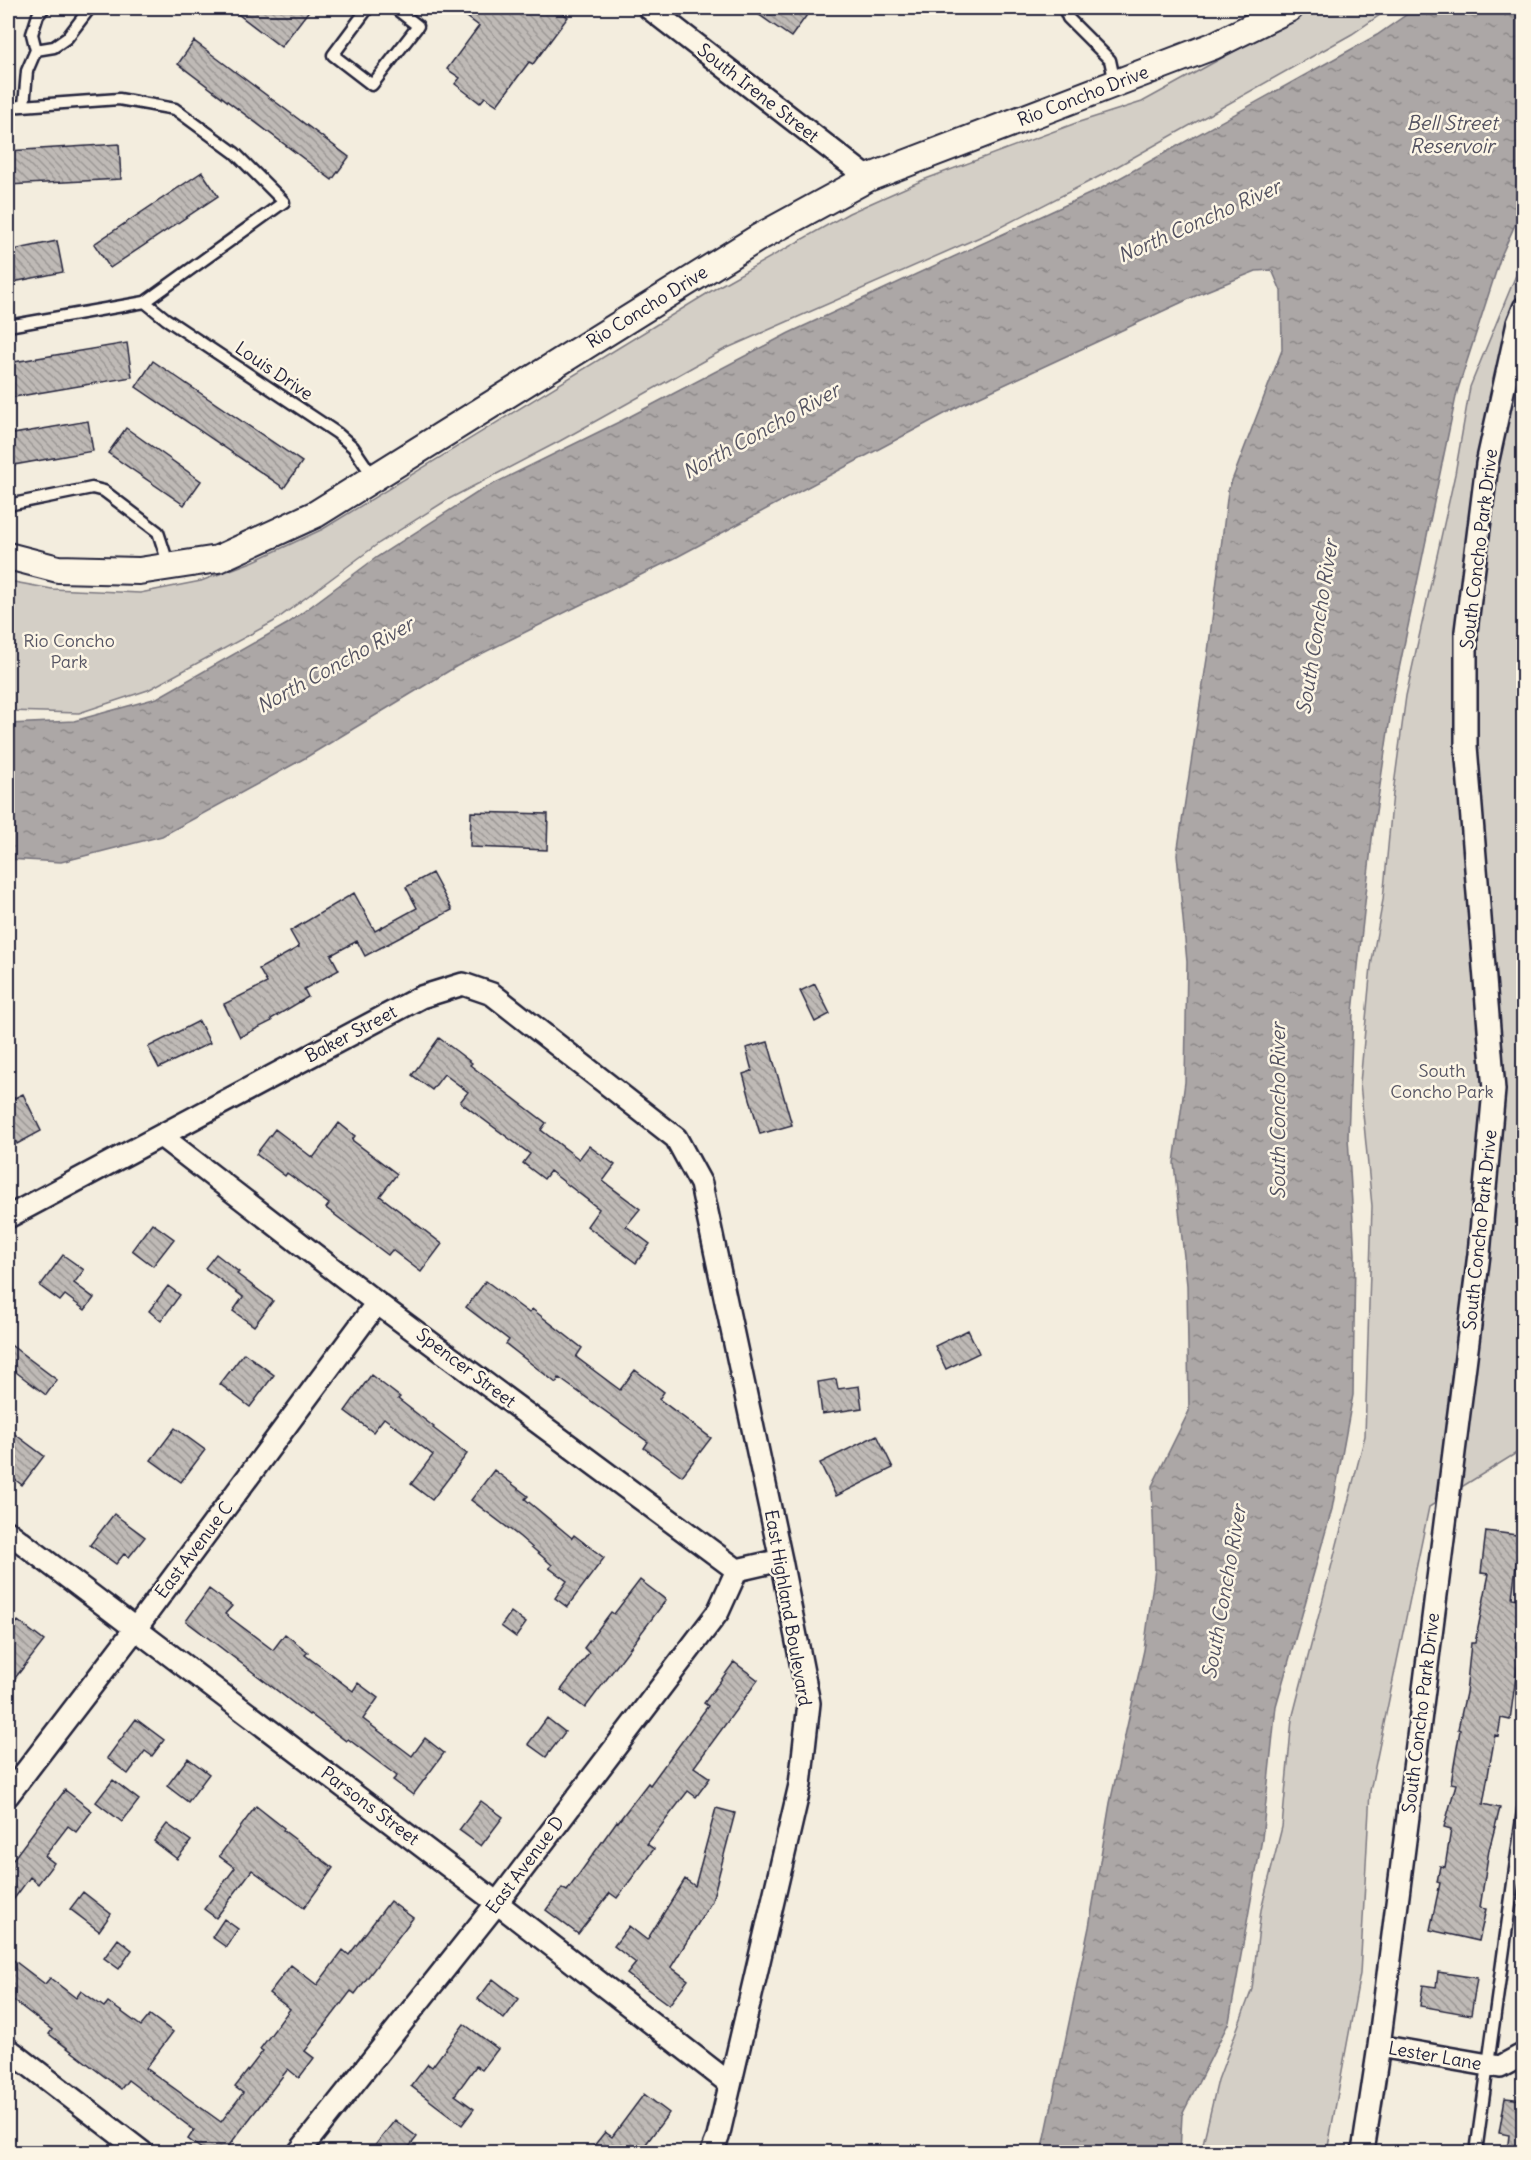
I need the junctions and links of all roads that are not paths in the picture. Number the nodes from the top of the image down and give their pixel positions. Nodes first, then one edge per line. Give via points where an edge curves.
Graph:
1 (44, 8) edge
2 (90, 8) edge
3 (368, 8) edge
4 (395, 8) edge
5 (649, 8) edge
6 (1064, 8) edge
7 (1290, 8) edge
8 (36, 50) junction
9 (1115, 83) junction
10 (24, 106) junction
11 (8, 107) edge
12 (868, 178) junction
13 (145, 302) junction
14 (1524, 308) edge
15 (8, 326) edge
16 (374, 478) junction
17 (8, 505) edge
18 (8, 555) edge
19 (169, 566) junction
20 (161, 1136) junction
21 (676, 1138) joint
22 (8, 1216) edge
23 (377, 1303) junction
24 (8, 1532) edge
25 (781, 1560) junction
26 (737, 1570) junction
27 (136, 1628) junction
28 (8, 1795) edge
29 (1524, 1803) edge
30 (497, 1903) junction
31 (1379, 2046) junction
32 (8, 2049) edge
33 (1524, 2054) edge
34 (1487, 2064) junction
35 (729, 2083) junction
36 (142, 2152) edge
37 (299, 2152) edge
38 (712, 2152) edge
39 (1363, 2152) edge
40 (1476, 2152) edge

1 - 8 lane via 32,34
2 - 8 lane via 67,38 54,47
3 - 4 lane via 333,55 372,85 418,26
5 - 12 street, South Irene Street
6 - 9 lane via 1068,18 1110,60
7 - 9 street, Rio Concho Drive via 1213,46
8 - 10 lane via 27,71
9 - 12 street, Rio Concho Drive
10 - 11 lane
10 - 13 lane via 119,99 175,109 235,153 284,202
12 - 16 street, Rio Concho Drive via 758,238
13 - 15 lane
13 - 16 lane, Louis Drive via 337,433 353,447
14 - 31 street, South Concho Park Drive via 1487,464 1466,631 1466,746 1494,1090 1479,1254
16 - 19 street, Rio Concho Drive via 316,514 218,559
17 - 19 lane via 92,488 104,491 158,532
18 - 19 street, Rio Concho Drive via 58,569 139,571
20 - 21 street, Baker Street via 421,997 463,984 492,994
20 - 22 street, Baker Street
20 - 23 street, Spencer Street
21 - 25 street, East Highland Boulevard via 701,1184
23 - 26 street, Spencer Street
23 - 27 street, East Avenue C
24 - 27 street, Parsons Street
25 - 26 street
25 - 35 street, East Highland Boulevard via 809,1703 800,1785
26 - 30 street, East Avenue D via 718,1612
27 - 28 street, East Avenue C
27 - 30 street, Parsons Street
29 - 34 lane
30 - 35 street, Parsons Street
30 - 37 street, East Avenue D
31 - 34 street, Lester Lane
31 - 39 street, South Concho Park Drive
32 - 36 street
33 - 34 street, Lester Lane via 1500,2067
34 - 40 lane
35 - 38 street, East Highland Boulevard

